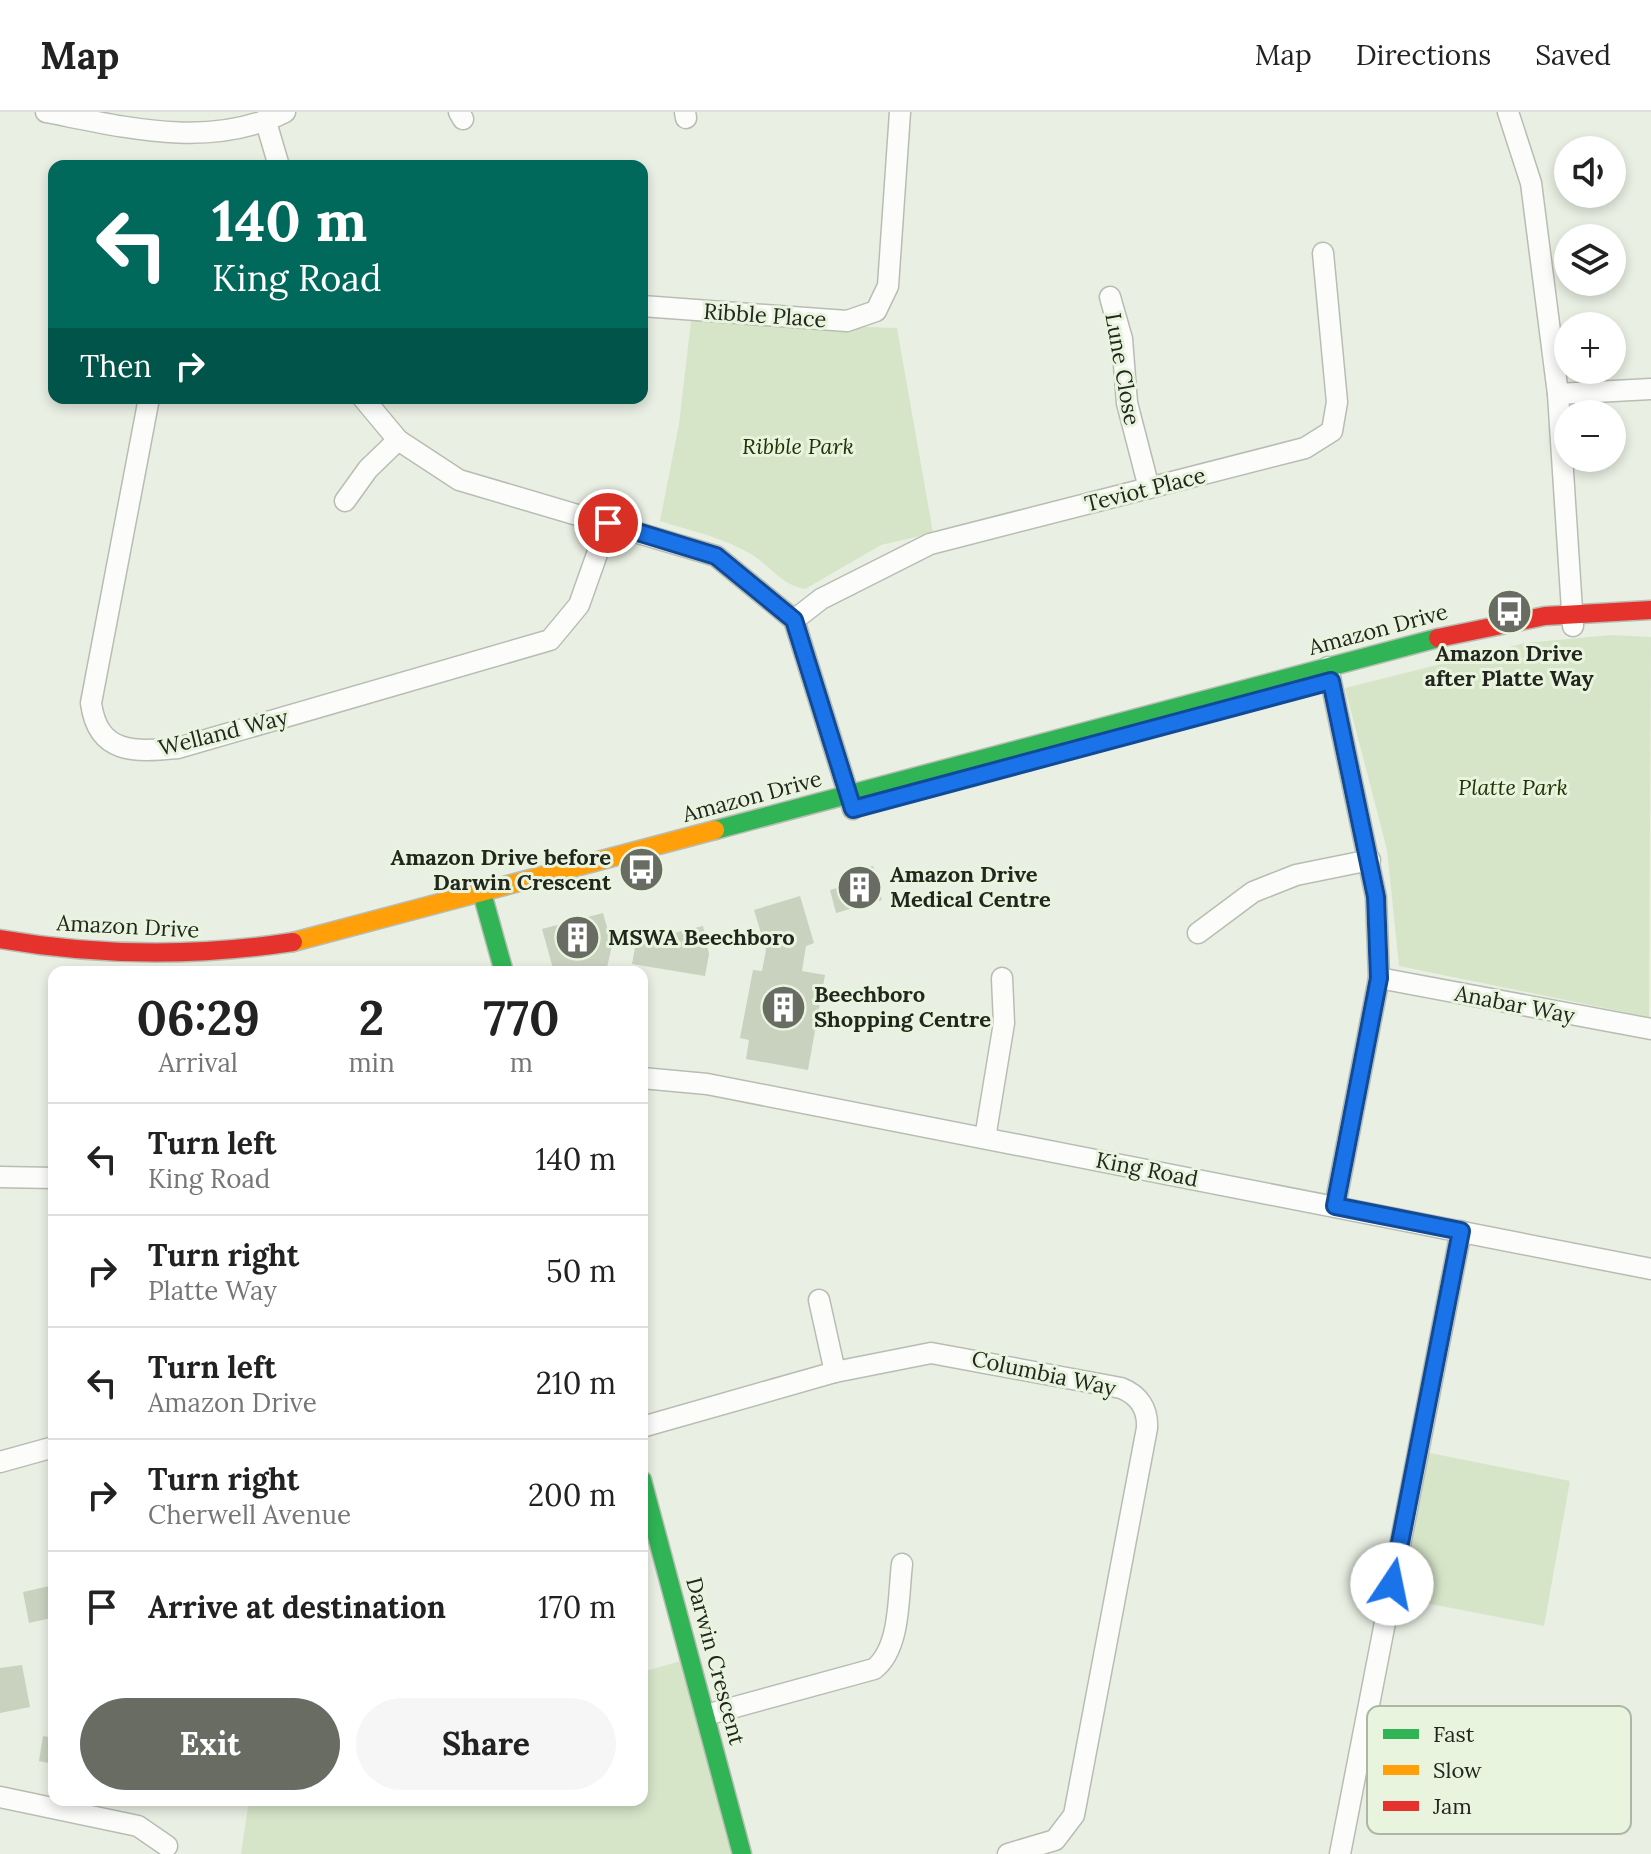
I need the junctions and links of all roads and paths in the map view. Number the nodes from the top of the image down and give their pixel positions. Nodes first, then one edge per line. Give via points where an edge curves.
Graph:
1 (46, 112) edge
2 (285, 112) edge
3 (900, 112) edge
4 (1508, 112) edge
5 (266, 122) junction
6 (277, 160) edge
7 (1323, 253) dead end
8 (1110, 297) dead end
9 (648, 306) edge
10 (1651, 389) edge
11 (1558, 394) junction
12 (148, 404) edge
13 (368, 404) edge
14 (398, 440) junction
15 (1149, 488) junction
16 (345, 501) dead end
17 (608, 523) junction
18 (1651, 610) edge
19 (794, 620) junction
20 (1573, 620) junction
21 (1651, 624) edge
22 (1329, 674) junction
23 (851, 802) junction
24 (1370, 860) junction
25 (484, 901) junction
26 (1198, 933) dead end
27 (0, 939) edge
28 (0, 954) edge
29 (93, 966) edge
30 (221, 966) edge
31 (502, 966) edge
32 (1002, 978) dead end
33 (1379, 978) junction
34 (1651, 1029) edge
35 (648, 1079) edge
36 (985, 1138) junction
37 (0, 1177) edge
38 (48, 1178) edge
39 (1335, 1206) junction
40 (1461, 1231) junction
41 (1651, 1269) edge
42 (819, 1300) dead end
43 (835, 1372) junction
44 (648, 1425) edge
45 (48, 1449) edge
46 (0, 1462) edge
47 (648, 1502) edge
48 (902, 1564) dead end
49 (1369, 1706) edge
50 (706, 1715) junction
51 (1367, 1715) edge
52 (0, 1797) edge
53 (167, 1846) dead end
54 (742, 1854) edge
55 (1008, 1854) edge
56 (1340, 1854) edge

1 - 5 street via 177,133
2 - 5 street
3 - 9 street, Ribble Place via 888,286 876,311 847,321
4 - 11 street via 1531,183
5 - 6 street
7 - 15 street, Teviot Place via 1337,402 1332,431 1305,448
8 - 15 street, Lune Close via 1122,339 1127,403
10 - 11 street
11 - 20 street
12 - 17 street, Welland Way via 91,703 94,724 105,739 125,748 178,748 550,640 579,605
13 - 14 street
14 - 16 street
14 - 17 street via 459,480
15 - 19 street, Teviot Place via 930,544 821,599
17 - 19 street via 716,556
18 - 20 street, Amazon Drive
19 - 23 street
20 - 21 street, Amazon Drive
20 - 22 street, Amazon Drive via 1485,626
22 - 23 street, Amazon Drive
22 - 24 street
23 - 25 street, Amazon Drive
24 - 26 street via 1296,875 1253,892
24 - 33 street
25 - 27 street, Amazon Drive via 238,952 126,955
25 - 30 street, Amazon Drive via 306,954
25 - 31 street
28 - 29 street, Amazon Drive
32 - 36 street via 1004,1023
33 - 34 street, Anabar Way
33 - 39 street
35 - 36 street, King Road via 707,1084
36 - 39 street, King Road
37 - 38 street
39 - 40 street, King Road
40 - 41 street, King Road
40 - 49 street
42 - 43 street
43 - 44 street, Columbia Way
43 - 55 street, Columbia Way via 916,1354 948,1353 1121,1388 1144,1408 1147,1428 1074,1815 1055,1840
45 - 46 street
47 - 50 street, Darwin Crescent
48 - 50 street via 891,1645 874,1669
50 - 54 street, Darwin Crescent
51 - 56 street
52 - 53 street via 138,1826

